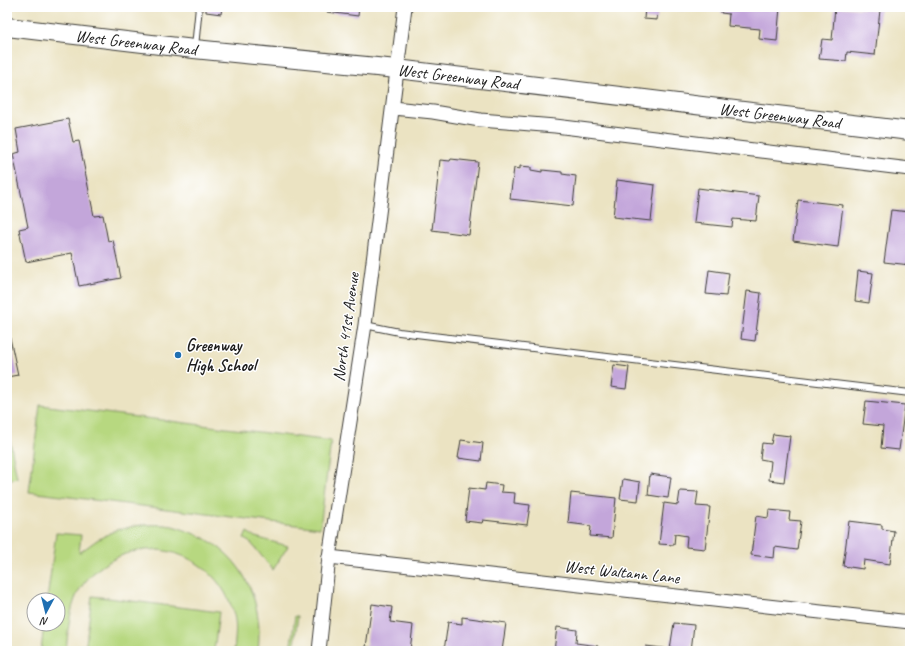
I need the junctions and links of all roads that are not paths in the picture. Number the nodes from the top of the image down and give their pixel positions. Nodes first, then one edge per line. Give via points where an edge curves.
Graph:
1 (199, 7) edge
2 (405, 7) edge
3 (7, 27) edge
4 (194, 49) junction
5 (397, 70) junction
6 (393, 108) junction
7 (910, 130) edge
8 (910, 169) edge
9 (365, 325) junction
10 (910, 393) edge
11 (329, 557) junction
12 (910, 622) edge
13 (319, 651) edge

1 - 4 lane
2 - 5 street, North 41st Avenue
3 - 4 main road, West Greenway Road
4 - 5 main road, West Greenway Road
5 - 6 street, North 41st Avenue
5 - 7 main road, West Greenway Road
6 - 8 street
6 - 9 street, North 41st Avenue
9 - 10 lane via 399,332
9 - 11 street, North 41st Avenue
11 - 12 street, West Waltann Lane
11 - 13 street, North 41st Avenue

